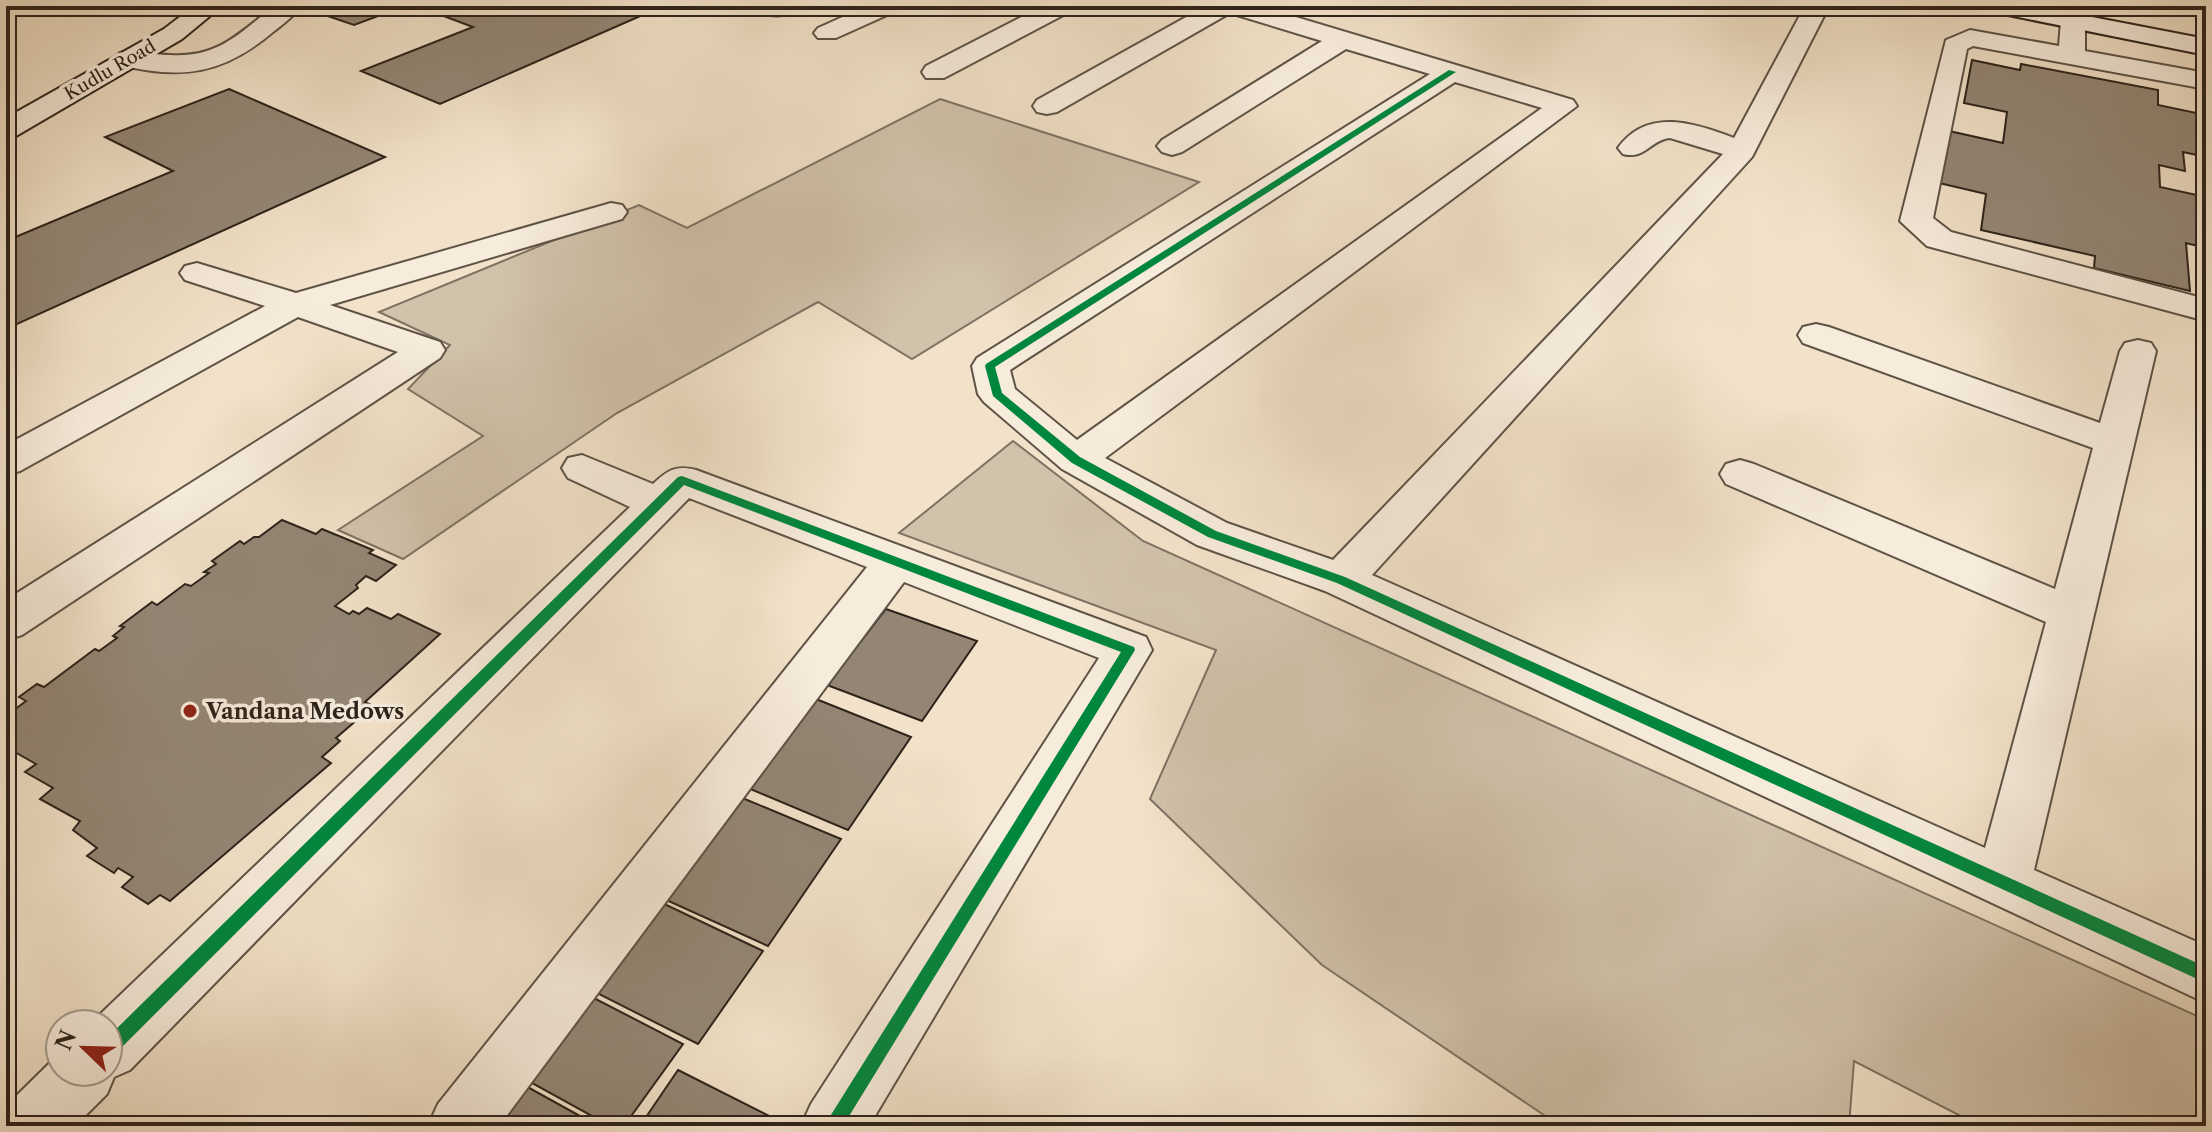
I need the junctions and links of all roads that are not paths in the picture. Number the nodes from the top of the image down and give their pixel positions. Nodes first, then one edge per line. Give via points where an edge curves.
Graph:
1 (210, 6) edge
2 (289, 6) edge
3 (887, 6) edge
4 (1062, 6) edge
5 (1224, 6) edge
6 (1233, 6) edge
7 (1330, 6) edge
8 (1817, 6) edge
9 (1998, 6) edge
10 (2076, 14) edge
11 (1301, 26) junction
12 (827, 33) dead end
13 (2155, 37) junction
14 (1344, 39) junction
15 (2206, 47) edge
16 (2072, 57) junction
17 (129, 59) junction
18 (207, 64) junction
19 (935, 72) dead end
20 (1452, 72) junction
21 (2152, 72) junction
22 (232, 75) dead end
23 (2206, 81) edge
24 (1047, 106) dead end
25 (6, 130) edge
26 (1172, 146) dead end
27 (1633, 148) dead end
28 (1742, 151) junction
29 (611, 212) dead end
30 (197, 273) dead end
31 (295, 304) junction
32 (2206, 310) edge
33 (1816, 335) dead end
34 (2138, 351) dead end
35 (2115, 442) junction
36 (1076, 460) junction
37 (6, 462) edge
38 (582, 468) dead end
39 (1740, 474) dead end
40 (658, 503) junction
41 (896, 561) junction
42 (1341, 580) junction
43 (2071, 614) junction
44 (6, 623) edge
45 (2003, 883) junction
46 (2206, 975) edge
47 (124, 1033) edge
48 (69, 1088) edge
49 (30, 1126) edge
50 (460, 1126) edge
51 (833, 1126) edge

1 - 17 street, Kudlu Road
2 - 18 street via 228,56
3 - 12 street
4 - 19 street
5 - 24 street
6 - 11 street
7 - 11 street
8 - 28 street
9 - 10 street
10 - 13 street
10 - 16 street
11 - 14 street
13 - 15 street
13 - 21 street
14 - 20 street
14 - 26 street
16 - 21 street
16 - 32 street via 1970,38 1955,45 1916,221 1939,239
17 - 18 street
17 - 25 street, Kudlu Road
18 - 22 street
20 - 36 street via 990,366 997,394
20 - 36 street via 1563,106
21 - 23 street
27 - 28 street via 1662,130
28 - 42 street
29 - 31 street
30 - 31 street
31 - 37 street
31 - 44 street via 427,350
33 - 35 street
34 - 35 street
35 - 43 street
36 - 42 street via 1212,534
38 - 40 street
39 - 43 street
40 - 41 street via 682,480
40 - 47 street
41 - 50 street
41 - 51 street via 1129,650
42 - 45 street
43 - 45 street
45 - 46 street
48 - 49 street

